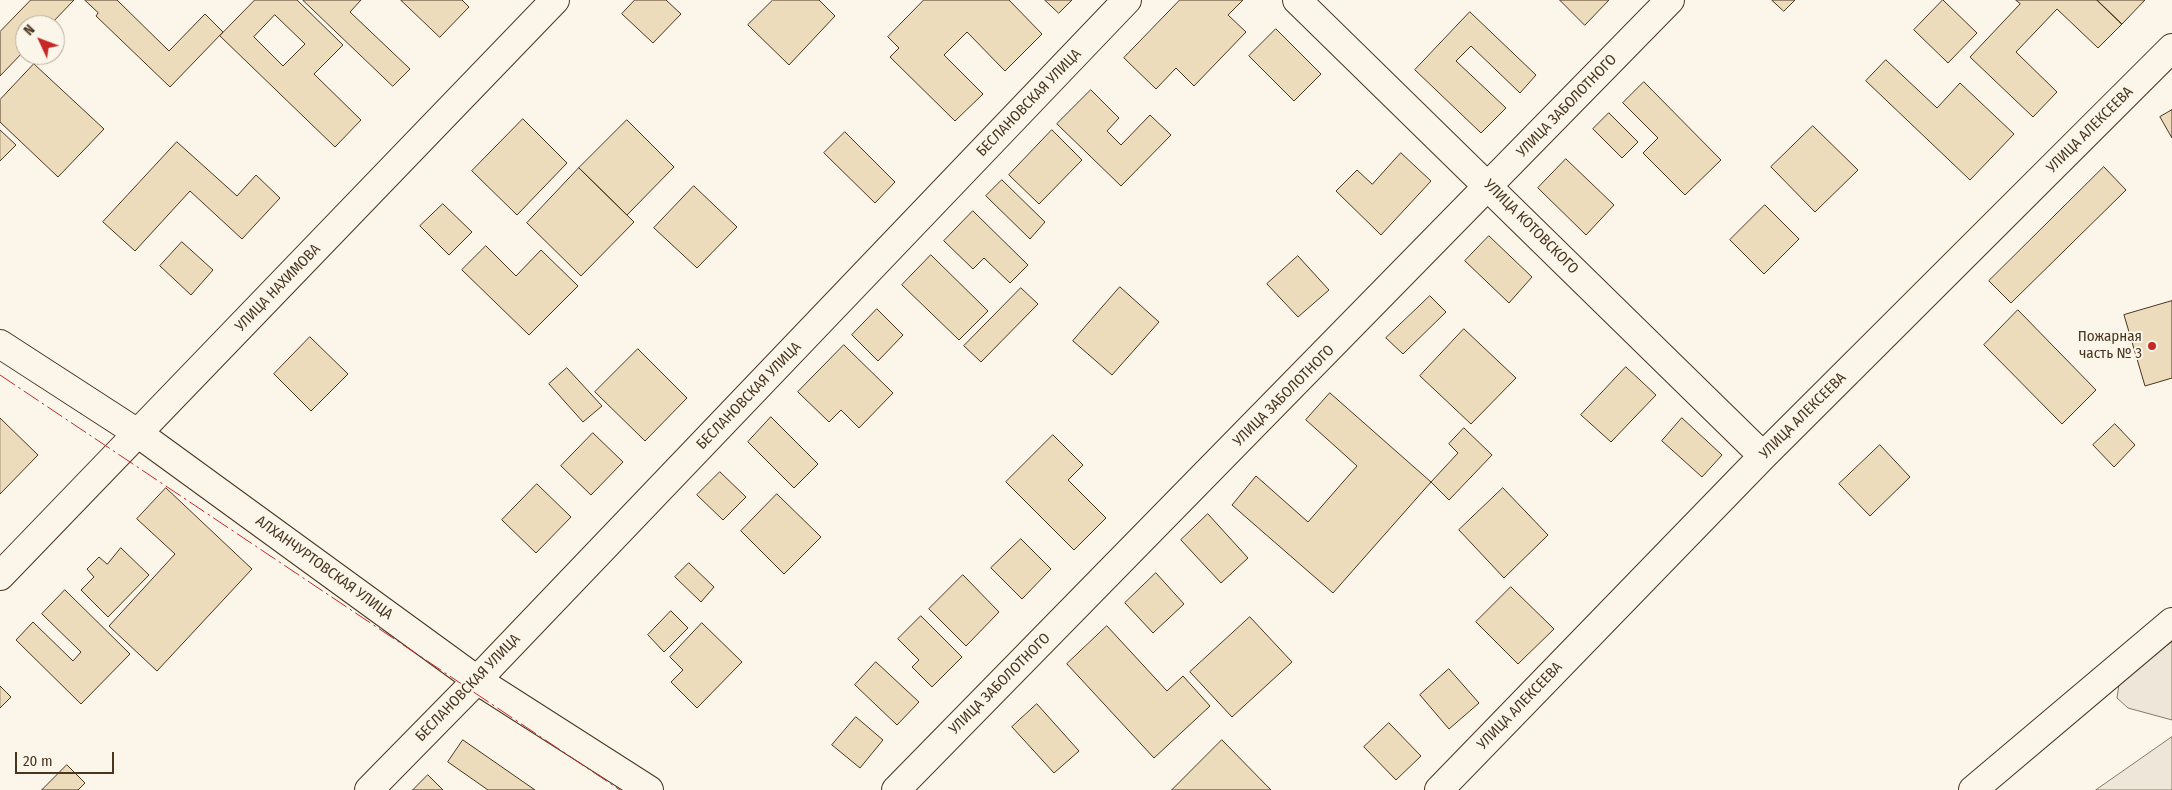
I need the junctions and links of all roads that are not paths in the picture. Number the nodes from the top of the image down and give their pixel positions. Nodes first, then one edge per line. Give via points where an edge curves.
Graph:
1 (555, 0) edge
2 (1127, 0) edge
3 (1297, 0) edge
4 (1670, 0) edge
5 (2172, 48) edge
6 (1490, 187) junction
7 (0, 344) edge
8 (139, 434) junction
9 (1763, 456) junction
10 (0, 576) edge
11 (2172, 622) edge
12 (477, 680) junction
13 (369, 790) edge
14 (649, 790) edge
15 (896, 790) edge
16 (1439, 790) edge
17 (1973, 790) edge

1 - 8 street, УЛИЦА НАХИМОВА
2 - 12 street, БЕСЛАНОВСКАЯ УЛИЦА
3 - 6 street, УЛИЦА КОТОВСКОГО
4 - 6 street, УЛИЦА ЗАБОЛОТНОГО
5 - 9 street, УЛИЦА АЛЕКСЕЕВА
6 - 9 street, УЛИЦА КОТОВСКОГО
6 - 15 street, УЛИЦА ЗАБОЛОТНОГО
7 - 8 street, АЛХАНЧУРТОВСКАЯ УЛИЦА
8 - 10 street, УЛИЦА НАХИМОВА
8 - 12 street, АЛХАНЧУРТОВСКАЯ УЛИЦА
9 - 16 street, УЛИЦА АЛЕКСЕЕВА
11 - 17 street
12 - 13 street, БЕСЛАНОВСКАЯ УЛИЦА
12 - 14 street, АЛХАНЧУРТОВСКАЯ УЛИЦА

